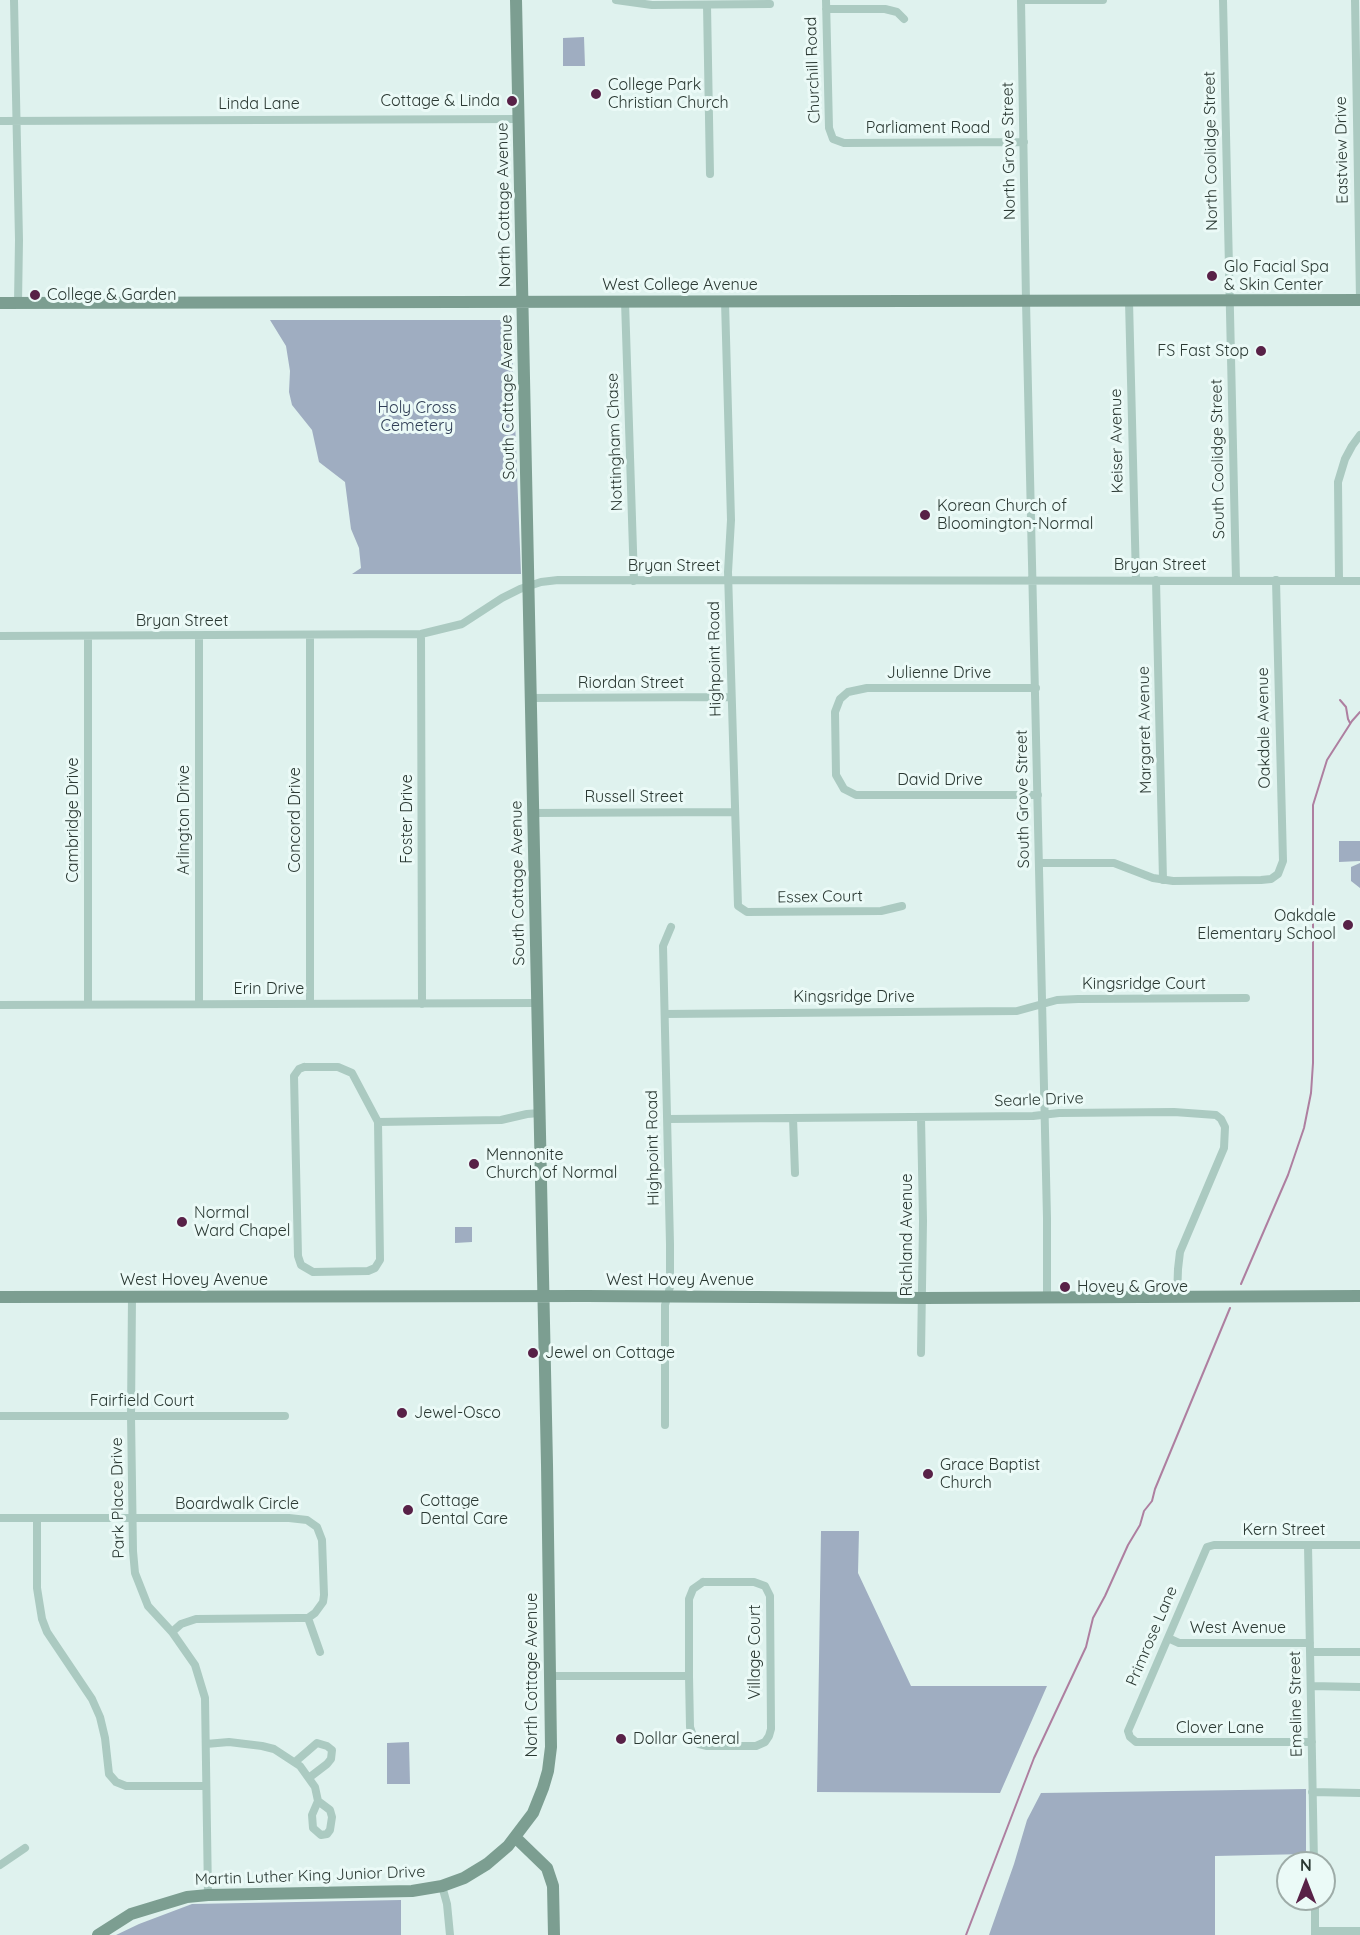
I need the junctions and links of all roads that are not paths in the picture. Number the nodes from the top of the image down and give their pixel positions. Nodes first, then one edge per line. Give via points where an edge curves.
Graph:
1 (14, 0) edge
2 (516, 0) edge
3 (616, 0) edge
4 (1021, 0) edge
5 (1103, 0) edge
6 (1223, 0) edge
7 (1354, 0) edge
8 (770, 4) dead end
9 (707, 5) junction
10 (826, 5) edge
11 (904, 19) dead end
12 (519, 119) junction
13 (0, 120) edge
14 (16, 120) junction
15 (833, 139) joint
16 (1024, 142) junction
17 (710, 174) dead end
18 (1360, 300) edge
19 (725, 301) junction
20 (1026, 301) junction
21 (1130, 301) junction
22 (1229, 301) junction
23 (522, 302) junction
24 (625, 302) junction
25 (0, 303) edge
26 (18, 303) junction
27 (1360, 435) edge
28 (1034, 580) junction
29 (1136, 580) junction
30 (1156, 580) junction
31 (1236, 580) junction
32 (1276, 580) junction
33 (1339, 580) junction
34 (1360, 580) edge
35 (633, 581) junction
36 (729, 581) junction
37 (528, 587) junction
38 (421, 634) junction
39 (0, 636) edge
40 (88, 636) junction
41 (199, 636) junction
42 (310, 636) junction
43 (1036, 688) junction
44 (731, 697) junction
45 (531, 698) junction
46 (844, 789) joint
47 (1038, 795) junction
48 (734, 812) junction
49 (533, 813) junction
50 (1040, 863) junction
51 (1163, 880) junction
52 (902, 906) dead end
53 (739, 908) joint
54 (671, 927) dead end
55 (1246, 998) dead end
56 (537, 1003) junction
57 (88, 1004) junction
58 (199, 1004) junction
59 (310, 1004) junction
60 (423, 1004) junction
61 (0, 1005) edge
62 (1043, 1005) junction
63 (665, 1014) junction
64 (540, 1113) junction
65 (1045, 1115) junction
66 (921, 1117) junction
67 (793, 1118) junction
68 (668, 1119) junction
69 (378, 1122) junction
70 (795, 1173) dead end
71 (132, 1296) junction
72 (543, 1296) junction
73 (1360, 1296) edge
74 (0, 1297) edge
75 (667, 1297) junction
76 (1047, 1297) junction
77 (1177, 1297) junction
78 (923, 1298) junction
79 (921, 1353) dead end
80 (0, 1416) edge
81 (131, 1416) junction
82 (285, 1416) dead end
83 (665, 1425) dead end
84 (547, 1464) joint
85 (0, 1518) edge
86 (132, 1518) junction
87 (37, 1519) junction
88 (1308, 1545) junction
89 (1360, 1545) edge
90 (1207, 1547) joint
91 (308, 1618) junction
92 (172, 1632) junction
93 (1168, 1638) junction
94 (1310, 1648) junction
95 (320, 1652) dead end
96 (1360, 1652) edge
97 (550, 1676) junction
98 (688, 1676) junction
99 (1311, 1686) junction
100 (1360, 1687) edge
101 (1130, 1737) joint
102 (1312, 1742) junction
103 (206, 1743) junction
104 (295, 1762) junction
105 (310, 1777) junction
106 (206, 1786) junction
107 (1312, 1792) junction
108 (1360, 1793) edge
109 (318, 1801) dead end
110 (516, 1838) junction
111 (25, 1848) dead end
112 (1314, 1851) edge
113 (0, 1865) edge
114 (442, 1886) junction
115 (208, 1895) junction
116 (1315, 1911) edge
117 (1360, 1931) edge
118 (1316, 1933) edge
119 (98, 1935) edge
120 (450, 1935) edge
121 (554, 1935) edge

1 - 14 street
2 - 12 main road, North Cottage Avenue
3 - 9 street via 652,5
4 - 5 street
4 - 16 street, North Grove Street
6 - 22 street, North Coolidge Street
7 - 18 street, Eastview Drive
8 - 9 street
9 - 17 street
10 - 11 street via 885,9
10 - 15 street, Churchill Road via 829,128
12 - 14 street, Linda Lane
12 - 23 main road, North Cottage Avenue
13 - 14 street, Linda Lane
14 - 26 street
15 - 16 street, Parliament Road via 844,143
16 - 20 street, North Grove Street
18 - 22 main road, West College Avenue
19 - 20 main road, West College Avenue
19 - 24 main road, West College Avenue
19 - 36 street, Highpoint Road
20 - 21 main road, West College Avenue
20 - 28 street, South Grove Street
21 - 22 main road, West College Avenue
21 - 29 street, Keiser Avenue
22 - 31 street, South Coolidge Street
23 - 24 main road, West College Avenue
23 - 26 main road, West College Avenue
23 - 37 main road, South Cottage Avenue
24 - 35 street, Nottingham Chase
25 - 26 main road, West College Avenue
27 - 33 street via 1345,459 1338,482
28 - 29 street, Bryan Street
28 - 36 street, Bryan Street
28 - 43 street, South Grove Street
29 - 30 street, Bryan Street
30 - 31 street, Bryan Street
30 - 51 street, Margaret Avenue
31 - 32 street, Bryan Street
32 - 33 street, Bryan Street
32 - 51 street, Oakdale Avenue via 1283,861 1278,874 1271,879
33 - 34 street, Bryan Street
35 - 36 street, Bryan Street
35 - 37 street, Bryan Street via 558,580
36 - 44 street, Highpoint Road
37 - 38 street, Bryan Street via 502,598 462,624
37 - 45 main road, South Cottage Avenue
38 - 42 street, Bryan Street
38 - 60 street, Foster Drive
39 - 40 street, Bryan Street
40 - 41 street, Bryan Street
40 - 57 street, Cambridge Drive
41 - 42 street, Bryan Street
41 - 58 street, Arlington Drive
42 - 59 street, Concord Drive
43 - 46 street, Julienne Drive via 851,690 837,703 836,712 836,775
43 - 47 street, South Grove Street
44 - 45 street, Riordan Street
44 - 48 street, Highpoint Road
45 - 49 main road, South Cottage Avenue
46 - 47 street, David Drive via 856,795
47 - 50 street, South Grove Street
48 - 49 street, Russell Street
48 - 53 street, Highpoint Road
49 - 56 main road, South Cottage Avenue
50 - 51 street via 1114,862
50 - 62 street, South Grove Street
52 - 53 street, Essex Court via 881,911 747,912
54 - 63 street, Highpoint Road via 663,946
55 - 62 street, Kingsridge Court via 1078,999
56 - 60 street, Erin Drive
56 - 64 main road, South Cottage Avenue
57 - 58 street, Erin Drive
57 - 61 street, Erin Drive
58 - 59 street, Erin Drive
59 - 60 street, Erin Drive
62 - 63 street, Kingsridge Drive via 1017,1011
62 - 65 street, South Grove Street
63 - 68 street, Highpoint Road
64 - 69 street via 501,1120
64 - 72 main road, South Cottage Avenue
65 - 66 street, Searle Drive
65 - 76 street, South Grove Street
65 - 77 street, Searle Drive via 1209,1113 1221,1119 1226,1135 1224,1148 1180,1252
66 - 67 street, Searle Drive
66 - 78 street, Richland Avenue
67 - 68 street, Searle Drive
67 - 70 street
68 - 75 street, Highpoint Road
69 - 69 street via 356,1079 346,1070 304,1067 296,1072 298,1257 306,1269 368,1271 380,1260
71 - 72 main road, West Hovey Avenue
71 - 74 main road, West Hovey Avenue
71 - 81 street, Park Place Drive
72 - 75 main road, West Hovey Avenue
72 - 84 main road, South Cottage Avenue
73 - 77 main road, West Hovey Avenue
75 - 78 main road, West Hovey Avenue
75 - 83 street, Highpoint Road
76 - 77 main road, West Hovey Avenue
76 - 78 main road, West Hovey Avenue
78 - 79 street, Richland Avenue
80 - 81 street, Fairfield Court
81 - 82 street, Fairfield Court
81 - 86 street, Park Place Drive
84 - 97 main road, North Cottage Avenue
85 - 87 street
86 - 87 street
86 - 91 street, Boardwalk Circle via 308,1520 317,1527 322,1540 324,1595 320,1607
86 - 92 street, Park Place Drive via 135,1573 140,1589 148,1606
87 - 106 street via 37,1588 42,1618 100,1717 109,1774 126,1786
88 - 89 street, Kern Street
88 - 90 street, Kern Street
88 - 94 street, Emeline Street
90 - 93 street, Primrose Lane
91 - 92 street via 196,1619
91 - 95 street
92 - 103 street, Park Place Drive via 190,1656 199,1677 205,1698
93 - 94 street, West Avenue via 1179,1643
93 - 101 street, Primrose Lane via 1130,1725
94 - 96 street, West Avenue
94 - 99 street, Emeline Street
97 - 98 street
97 - 110 main road, North Cottage Avenue via 548,1771 533,1814
98 - 98 street, Village Court via 689,1599 693,1589 703,1582 754,1582 765,1586 770,1596 771,1729 765,1742 756,1746 699,1743 690,1727
99 - 100 street
99 - 102 street, Emeline Street
101 - 102 street, Clover Lane via 1136,1742 1158,1743
102 - 107 street, Emeline Street
103 - 104 street via 255,1744
103 - 106 street, Park Place Drive
104 - 105 street
104 - 105 street via 317,1743 332,1750 327,1764
105 - 109 street
106 - 115 street, Park Place Drive
107 - 108 street
107 - 112 street, Emeline Street
110 - 114 main road, Martin Luther King Junior Drive via 487,1864
110 - 121 main road via 547,1868 554,1886
111 - 113 street
114 - 115 main road, Martin Luther King Junior Drive via 412,1891
114 - 120 street
115 - 119 main road, Martin Luther King Junior Drive via 150,1907
116 - 118 street
117 - 118 street

